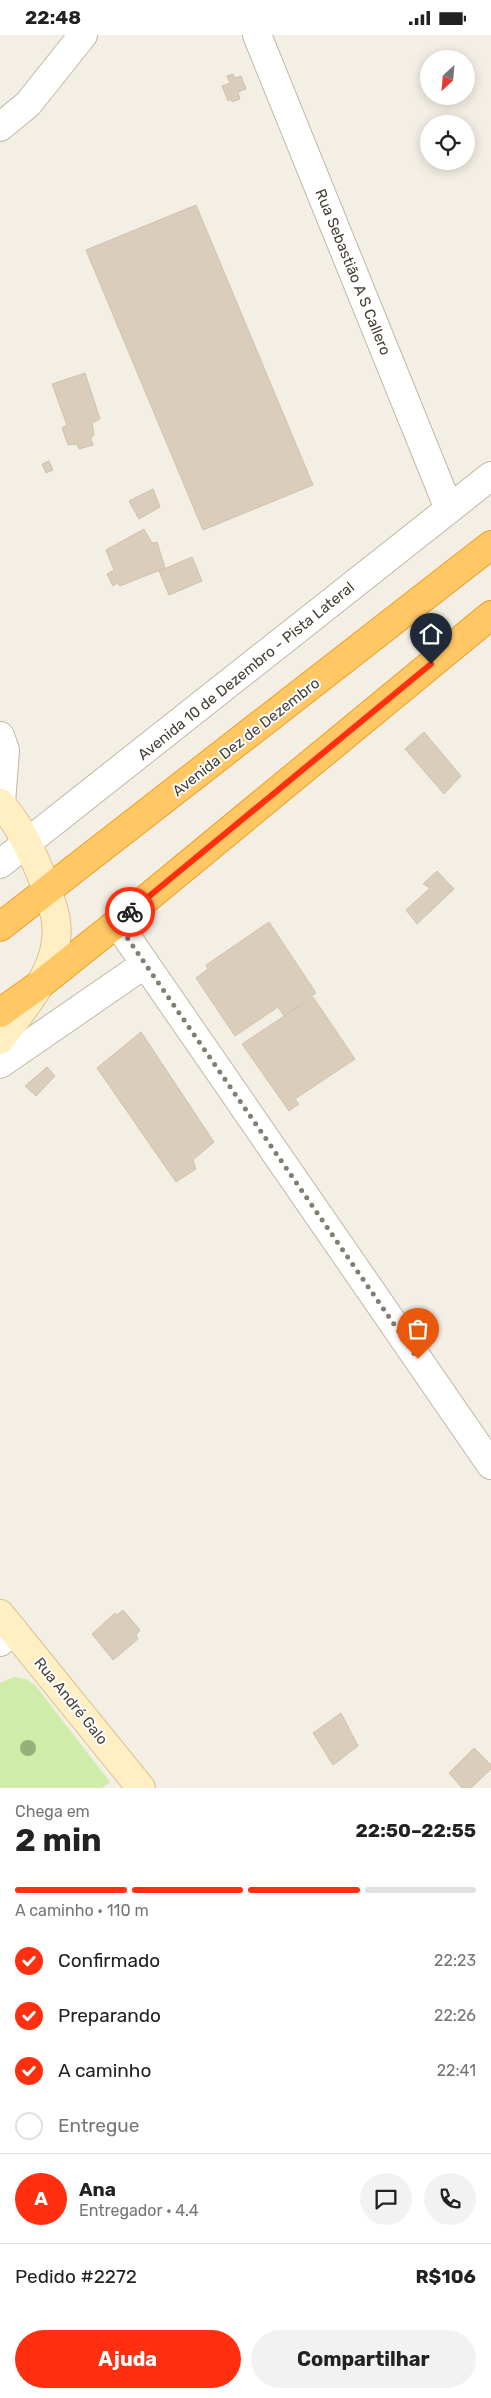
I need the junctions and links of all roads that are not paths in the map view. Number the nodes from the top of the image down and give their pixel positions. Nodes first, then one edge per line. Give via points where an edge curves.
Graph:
1 (83, 35) edge
2 (257, 35) edge
3 (0, 127) edge
4 (491, 476) edge
5 (450, 509) junction
6 (491, 545) edge
7 (491, 615) edge
8 (0, 736) edge
9 (0, 803) edge
10 (28, 844) junction
11 (0, 864) edge
12 (48, 891) junction
13 (117, 923) junction
14 (0, 927) edge
15 (145, 964) junction
16 (42, 983) junction
17 (0, 1013) edge
18 (0, 1039) edge
19 (0, 1064) edge
20 (491, 1465) edge
21 (4, 1629) edge
22 (141, 1788) edge

1 - 3 street via 28,104
2 - 5 street, Rua Sebastião A S Callero
4 - 5 street, Avenida 10 de Dezembro - Pista Lateral
5 - 10 street, Avenida 10 de Dezembro - Pista Lateral
6 - 12 highway, Avenida Dez de Dezembro
7 - 13 highway
8 - 9 street via 5,750
9 - 10 street
10 - 11 street, Avenida 10 de Dezembro - Pista Lateral
10 - 12 street
12 - 14 highway, Avenida Dez de Dezembro
12 - 16 street via 56,923 56,945
13 - 15 street
13 - 16 highway
15 - 19 street
15 - 20 street
16 - 17 highway
16 - 18 street
21 - 22 street, Rua André Galo

